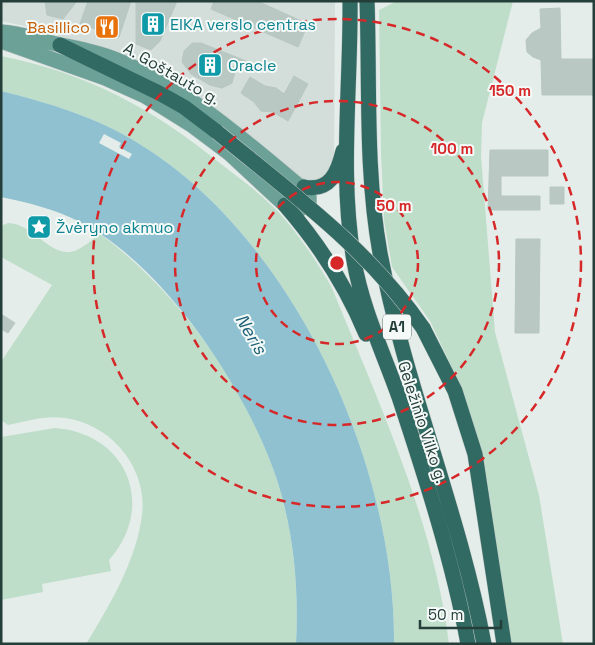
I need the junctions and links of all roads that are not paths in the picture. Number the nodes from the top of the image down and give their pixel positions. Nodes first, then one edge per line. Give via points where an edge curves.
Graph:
1 (350, 1) edge
2 (367, 1) edge
3 (1, 32) edge
4 (1, 41) edge
5 (60, 45) junction
6 (348, 130) junction
7 (304, 187) junction
8 (285, 205) junction
9 (398, 397) junction
10 (468, 644) edge
11 (484, 644) edge
12 (504, 644) edge

1 - 6 highway, Geležinio Vilko g. / A1
2 - 11 highway, Geležinio Vilko g. / A1 via 370,162 380,254
3 - 5 main road, A. Goštauto g. via 18,33
4 - 8 main road, A. Goštauto g. via 105,78 145,96 228,153
5 - 7 main road, A. Goštauto g. via 111,57 157,80 222,122
5 - 12 highway, bridge via 159,93 217,132 356,248 390,284 423,328 455,391 475,454
6 - 7 highway via 338,170 330,182 318,188
6 - 9 highway, Geležinio Vilko g. / A1 via 349,219 354,262
7 - 8 main road via 309,197 305,208
8 - 9 highway via 331,263
9 - 10 highway, Geležinio Vilko g. / A1 via 452,569

